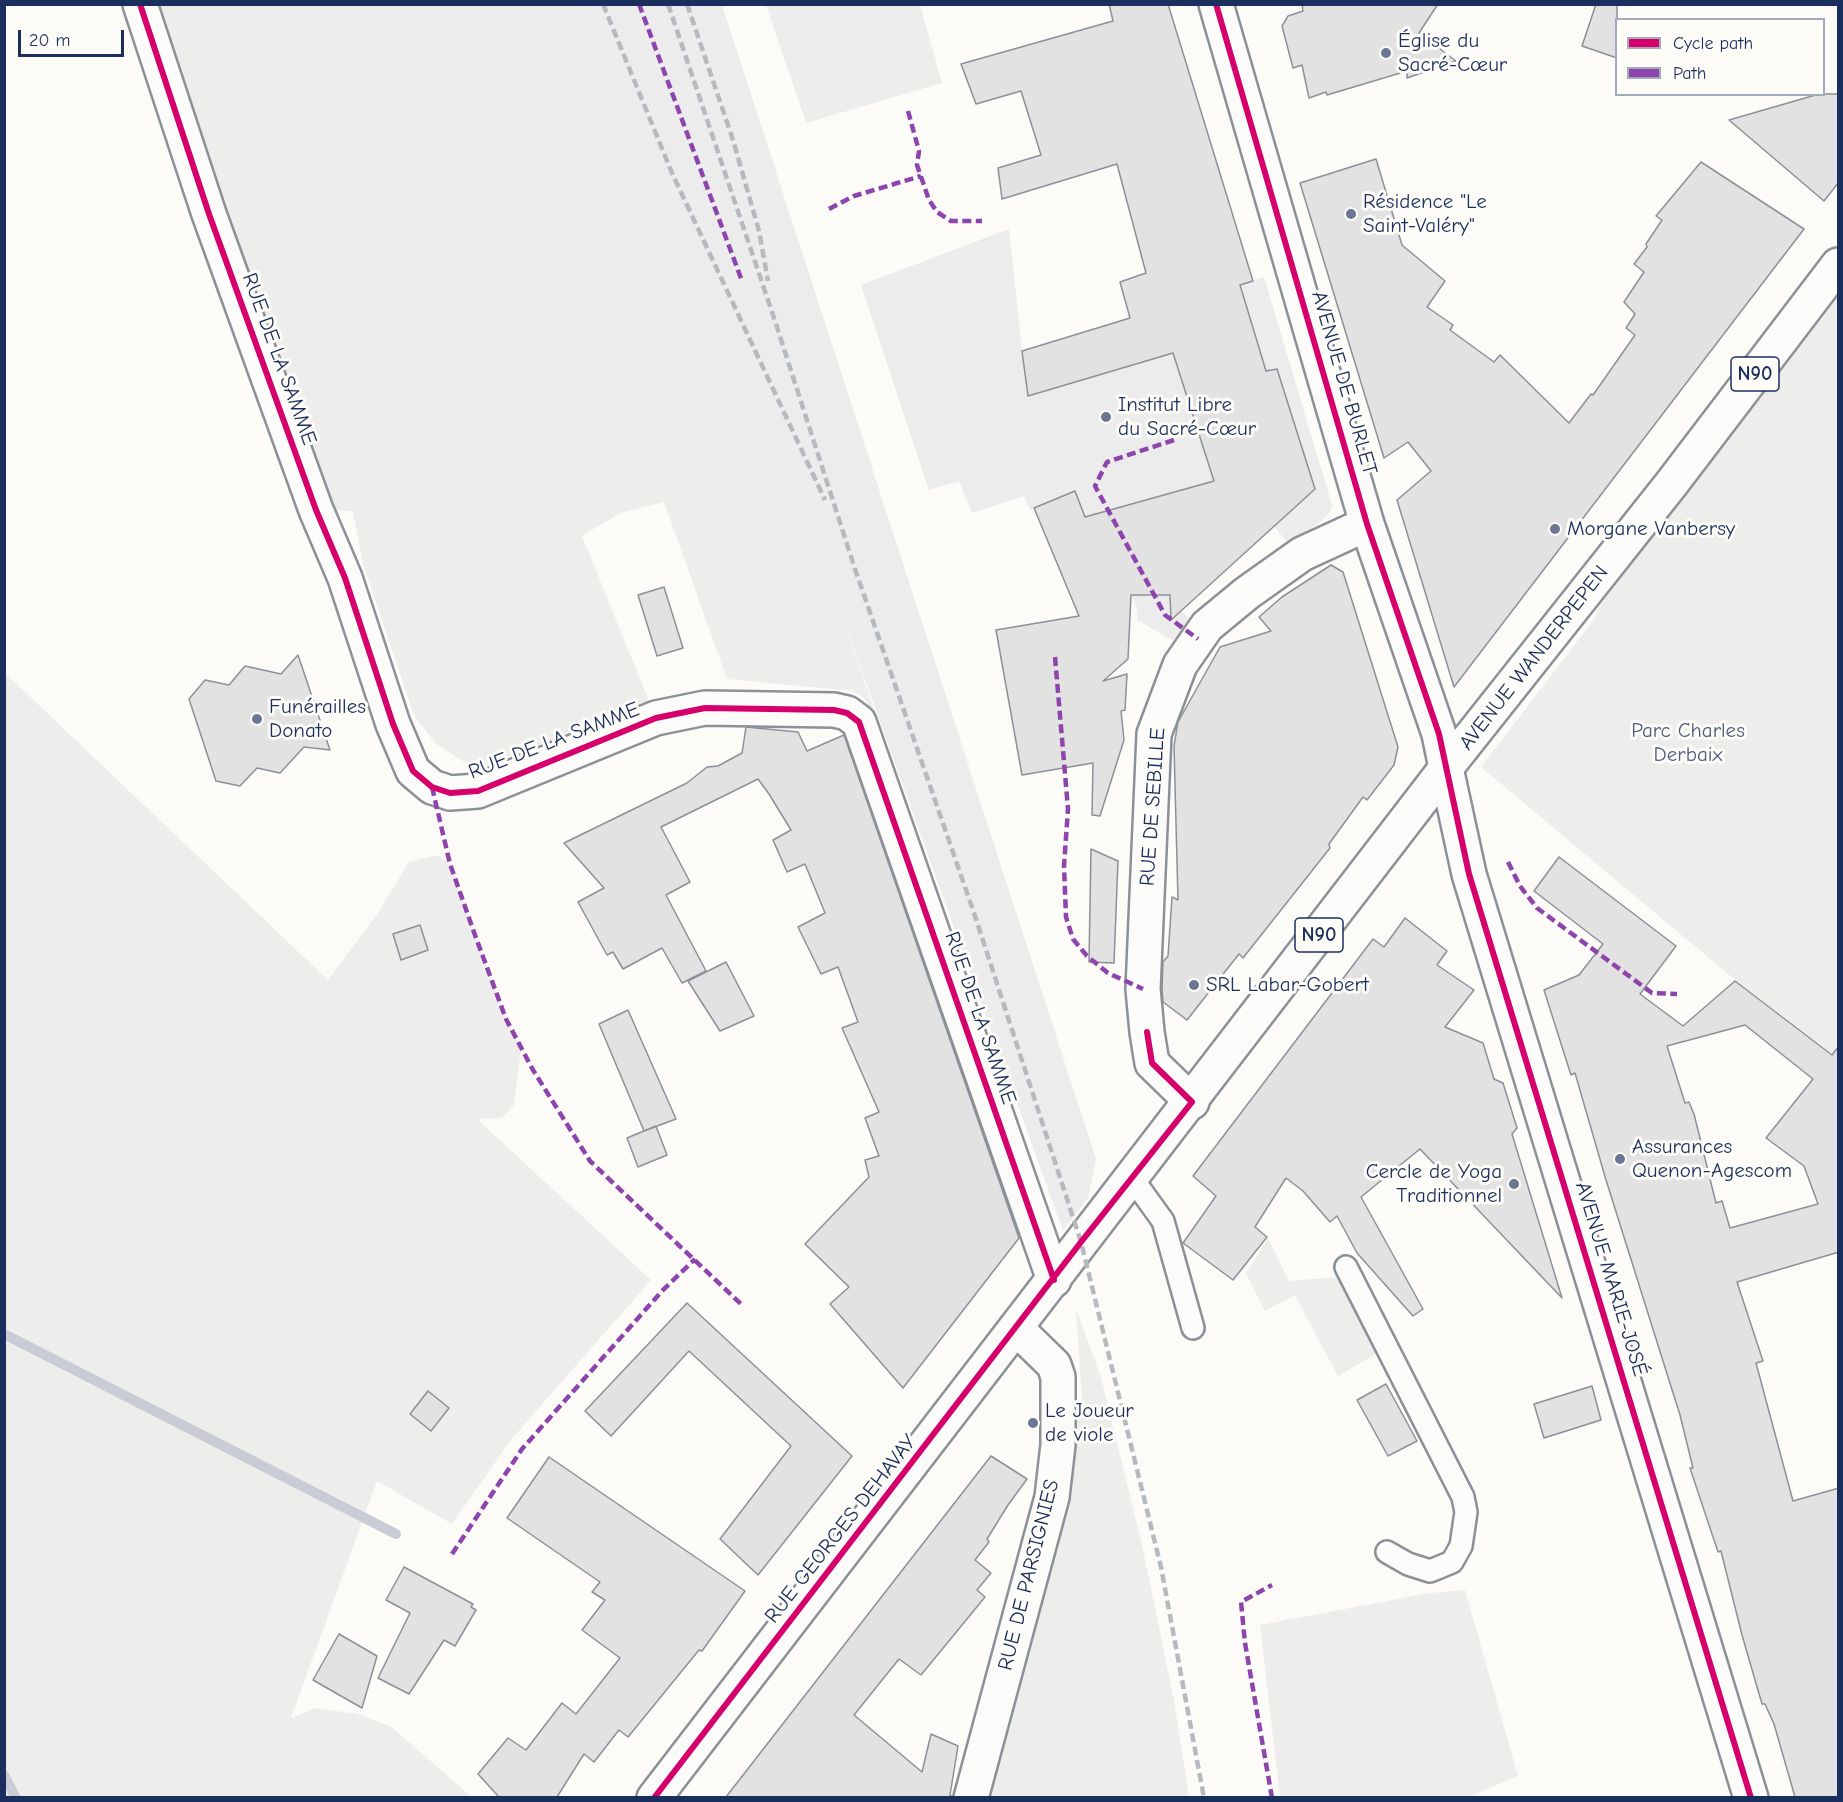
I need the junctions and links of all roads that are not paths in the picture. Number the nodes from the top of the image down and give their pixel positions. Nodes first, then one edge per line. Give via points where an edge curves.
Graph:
1 (140, 4) edge
2 (1216, 4) edge
3 (1839, 265) edge
4 (1367, 524) junction
5 (1446, 768) junction
6 (1192, 1102) junction
7 (1132, 1178) junction
8 (1346, 1267) dead end
9 (1054, 1280) junction
10 (1016, 1328) junction
11 (1193, 1328) dead end
12 (1387, 1552) dead end
13 (654, 1797) edge
14 (971, 1797) edge
15 (1751, 1797) edge

1 - 9 street, RUE DE LA SAMME via 209,214 413,771 432,788 450,793 478,791 656,718 705,708 834,710 859,722
2 - 4 street, AVENUE DE BURLET
3 - 5 street, AVENUE WANDERPEPEN / N90
4 - 5 street, AVENUE DE BURLET via 1439,734
4 - 6 street, RUE DE SEBILLE via 1302,554 1207,626 1180,665 1154,734 1143,989 1147,1032 1152,1063
5 - 6 street, AVENUE WANDERPEPEN / N90
5 - 15 street, AVENUE MARIE-JOSÉ via 1469,874
6 - 7 street, AVENUE WANDERPEPEN / N90
7 - 9 street, AVENUE WANDERPEPEN / N90
7 - 11 lane via 1163,1221
8 - 12 lane via 1463,1497 1466,1512 1461,1546 1452,1562 1430,1571
9 - 10 street, RUE GEORGES DEHAVAY / N90
10 - 13 street, RUE GEORGES DEHAVAY / N90
10 - 14 street, RUE DE PARSIGNIES via 1054,1365 1058,1377 1058,1445 1052,1497

